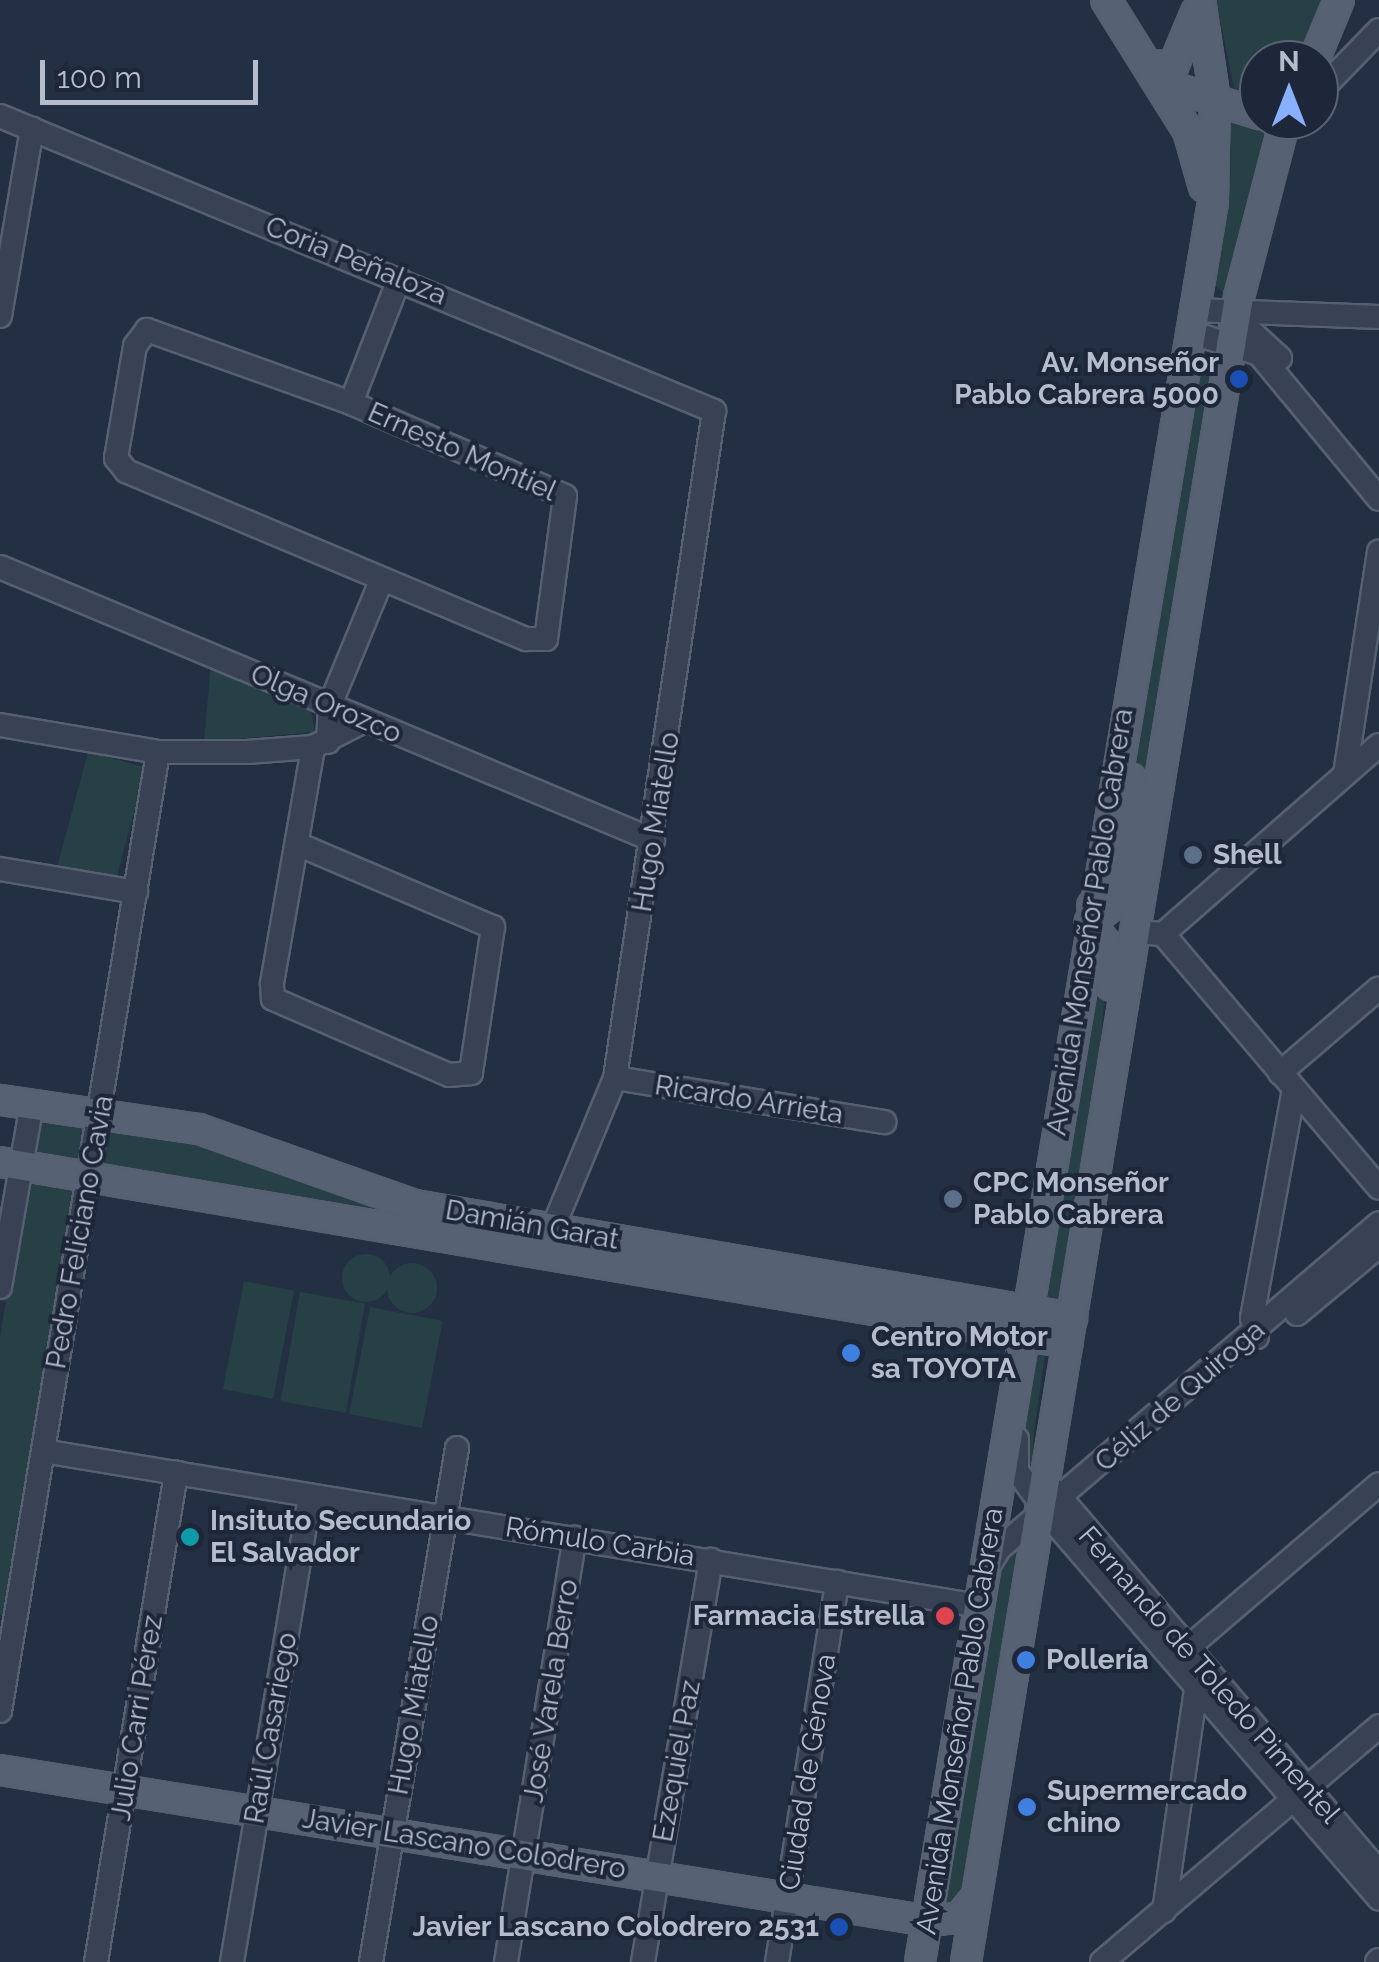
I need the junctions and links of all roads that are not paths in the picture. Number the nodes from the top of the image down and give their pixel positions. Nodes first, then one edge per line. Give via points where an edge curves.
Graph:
1 (1106, 0) edge
2 (1200, 0) edge
3 (1339, 0) edge
4 (1379, 30) edge
5 (1322, 40) edge
6 (1339, 71) edge
7 (1156, 74) junction
8 (1215, 100) junction
9 (1239, 108) edge
10 (2, 117) edge
11 (32, 129) junction
12 (1280, 140) edge
13 (1209, 223) junction
14 (398, 278) junction
15 (0, 316) edge
16 (1379, 316) edge
17 (1192, 321) junction
18 (1234, 328) junction
19 (351, 403) junction
20 (711, 405) joint
21 (1379, 475) edge
22 (1379, 499) edge
23 (1379, 552) edge
24 (0, 567) edge
25 (382, 579) junction
26 (330, 705) junction
27 (366, 720) junction
28 (0, 725) edge
29 (320, 744) junction
30 (1379, 745) edge
31 (158, 752) junction
32 (1345, 774) junction
33 (653, 840) junction
34 (296, 844) junction
35 (0, 869) edge
36 (1142, 884) junction
37 (136, 892) junction
38 (1091, 914) junction
39 (1149, 933) junction
40 (1379, 988) edge
41 (615, 1078) junction
42 (1287, 1081) junction
43 (0, 1100) edge
44 (1108, 1101) junction
45 (32, 1104) junction
46 (100, 1114) junction
47 (884, 1122) dead end
48 (10, 1165) edge
49 (90, 1180) junction
50 (1379, 1188) edge
51 (1379, 1223) edge
52 (553, 1228) junction
53 (485, 1231) junction
54 (1379, 1246) edge
55 (0, 1287) edge
56 (1024, 1322) junction
57 (1070, 1330) junction
58 (1258, 1338) junction
59 (1011, 1411) junction
60 (457, 1448) dead end
61 (44, 1452) junction
62 (176, 1473) junction
63 (1379, 1484) edge
64 (310, 1495) junction
65 (1050, 1505) junction
66 (445, 1517) junction
67 (575, 1538) junction
68 (0, 1560) edge
69 (711, 1560) junction
70 (24, 1564) junction
71 (986, 1571) junction
72 (838, 1582) junction
73 (980, 1606) junction
74 (1180, 1655) junction
75 (1196, 1690) junction
76 (0, 1711) edge
77 (1379, 1726) edge
78 (0, 1770) edge
79 (126, 1789) junction
80 (1300, 1795) junction
81 (257, 1810) junction
82 (392, 1832) junction
83 (524, 1854) junction
84 (1379, 1872) edge
85 (657, 1876) junction
86 (788, 1896) junction
87 (976, 1897) junction
88 (1379, 1900) edge
89 (1164, 1911) junction
90 (928, 1920) junction
91 (96, 1962) edge
92 (232, 1962) edge
93 (370, 1962) edge
94 (506, 1962) edge
95 (644, 1962) edge
96 (777, 1962) edge
97 (920, 1962) edge
98 (950, 1962) edge
99 (966, 1962) edge
100 (1102, 1962) edge

1 - 7 main road
2 - 7 main road via 1177,63
2 - 8 main road, Avenida Monseñor Pablo Cabrera
3 - 5 main road
4 - 6 street
7 - 8 main road
7 - 13 main road via 1195,146
8 - 9 main road
8 - 13 main road, Avenida Monseñor Pablo Cabrera
10 - 11 street, Coria Peñaloza
11 - 14 street, Coria Peñaloza
11 - 15 street
12 - 18 main road, Avenida Monseñor Pablo Cabrera
13 - 17 main road, Avenida Monseñor Pablo Cabrera
14 - 19 street, Ernesto Montiel
14 - 20 street, Coria Peñaloza
16 - 18 street
17 - 18 street
17 - 38 main road, Avenida Monseñor Pablo Cabrera via 1127,698 1121,876
18 - 21 street
18 - 22 street
18 - 36 main road, Avenida Monseñor Pablo Cabrera
19 - 25 street, Ernesto Montiel via 569,502 553,626 539,642
19 - 25 street via 148,330 134,346 116,458 126,471
20 - 33 street, Hugo Miatello via 716,436
23 - 32 street
24 - 26 street, Olga Orozco
25 - 26 street
26 - 27 street, Olga Orozco
26 - 29 street
27 - 29 street
27 - 33 street, Olga Orozco
28 - 31 street
29 - 31 street
29 - 34 street
30 - 32 street
31 - 37 street, Pedro Feliciano Cavia
32 - 39 street
33 - 41 street, Hugo Miatello
34 - 34 street via 274,999 450,1075 470,1074 493,928
35 - 37 street
36 - 38 main road
36 - 39 main road, Avenida Monseñor Pablo Cabrera
37 - 46 street, Pedro Feliciano Cavia
38 - 44 main road via 1114,957 1100,1061
38 - 56 main road, Avenida Monseñor Pablo Cabrera
39 - 42 street
39 - 44 main road, Avenida Monseñor Pablo Cabrera
40 - 42 street
41 - 47 street, Ricardo Arrieta
41 - 52 street, Hugo Miatello
42 - 50 street
42 - 58 street
43 - 45 main road, Damián Garat
44 - 57 main road, Avenida Monseñor Pablo Cabrera
45 - 46 main road, Damián Garat
45 - 48 street
46 - 49 street, Pedro Feliciano Cavia
46 - 53 main road, Damián Garat via 218,1134
48 - 49 main road, Damián Garat
48 - 55 street
49 - 53 main road, Damián Garat
49 - 61 street, Pedro Feliciano Cavia
51 - 58 street, Céliz de Quiroga
52 - 53 main road, Damián Garat
52 - 56 main road, Damián Garat
53 - 56 main road, Damián Garat
54 - 58 street, Céliz de Quiroga
56 - 57 main road, Damián Garat
56 - 59 main road, Avenida Monseñor Pablo Cabrera
57 - 65 main road, Avenida Monseñor Pablo Cabrera
58 - 65 street, Céliz de Quiroga
59 - 65 street, Fernando de Toledo Pimentel via 1017,1471
59 - 71 main road, Avenida Monseñor Pablo Cabrera
60 - 66 street, Hugo Miatello
61 - 62 street, Rómulo Carbia
61 - 70 street, Pedro Feliciano Cavia
62 - 64 street, Rómulo Carbia
62 - 79 street, Julio Carri Pérez
63 - 74 street
64 - 66 street, Rómulo Carbia
64 - 81 street, Raúl Casariego
65 - 71 street, Céliz de Quiroga via 1000,1548
65 - 74 street, Fernando de Toledo Pimentel
65 - 87 main road, Avenida Monseñor Pablo Cabrera via 1033,1553
66 - 67 street, Rómulo Carbia
66 - 82 street, Hugo Miatello
67 - 69 street, Rómulo Carbia
67 - 83 street, José Varela Berro
68 - 70 street
69 - 72 street, Rómulo Carbia
69 - 85 street, Ezequiel Paz
70 - 76 street, Pedro Feliciano Cavia
71 - 73 main road, Avenida Monseñor Pablo Cabrera
72 - 73 street, Rómulo Carbia
72 - 86 street, Ciudad de Génova
73 - 90 main road, Avenida Monseñor Pablo Cabrera
74 - 75 street, Fernando de Toledo Pimentel
74 - 80 street, Fernando de Toledo Pimentel
75 - 80 street, Fernando de Toledo Pimentel
75 - 89 street
77 - 80 street
78 - 79 main road, Javier Lascano Colodrero
79 - 81 main road, Javier Lascano Colodrero
79 - 91 street, Julio Carri Pérez
80 - 84 street, Fernando de Toledo Pimentel
80 - 88 street, Fernando de Toledo Pimentel
80 - 89 street
81 - 82 main road, Javier Lascano Colodrero
81 - 92 street, Raúl Casariego
82 - 83 main road, Javier Lascano Colodrero
82 - 93 street, Hugo Miatello
83 - 85 main road, Javier Lascano Colodrero
83 - 94 street, José Varela Berro
85 - 86 main road, Javier Lascano Colodrero
85 - 95 street, Ezequiel Paz
86 - 90 main road, Javier Lascano Colodrero
86 - 96 street, Ciudad de Génova
87 - 90 main road via 960,1918
87 - 99 main road, Avenida Monseñor Pablo Cabrera
89 - 100 street
90 - 97 main road, Avenida Monseñor Pablo Cabrera
90 - 98 main road via 948,1940

